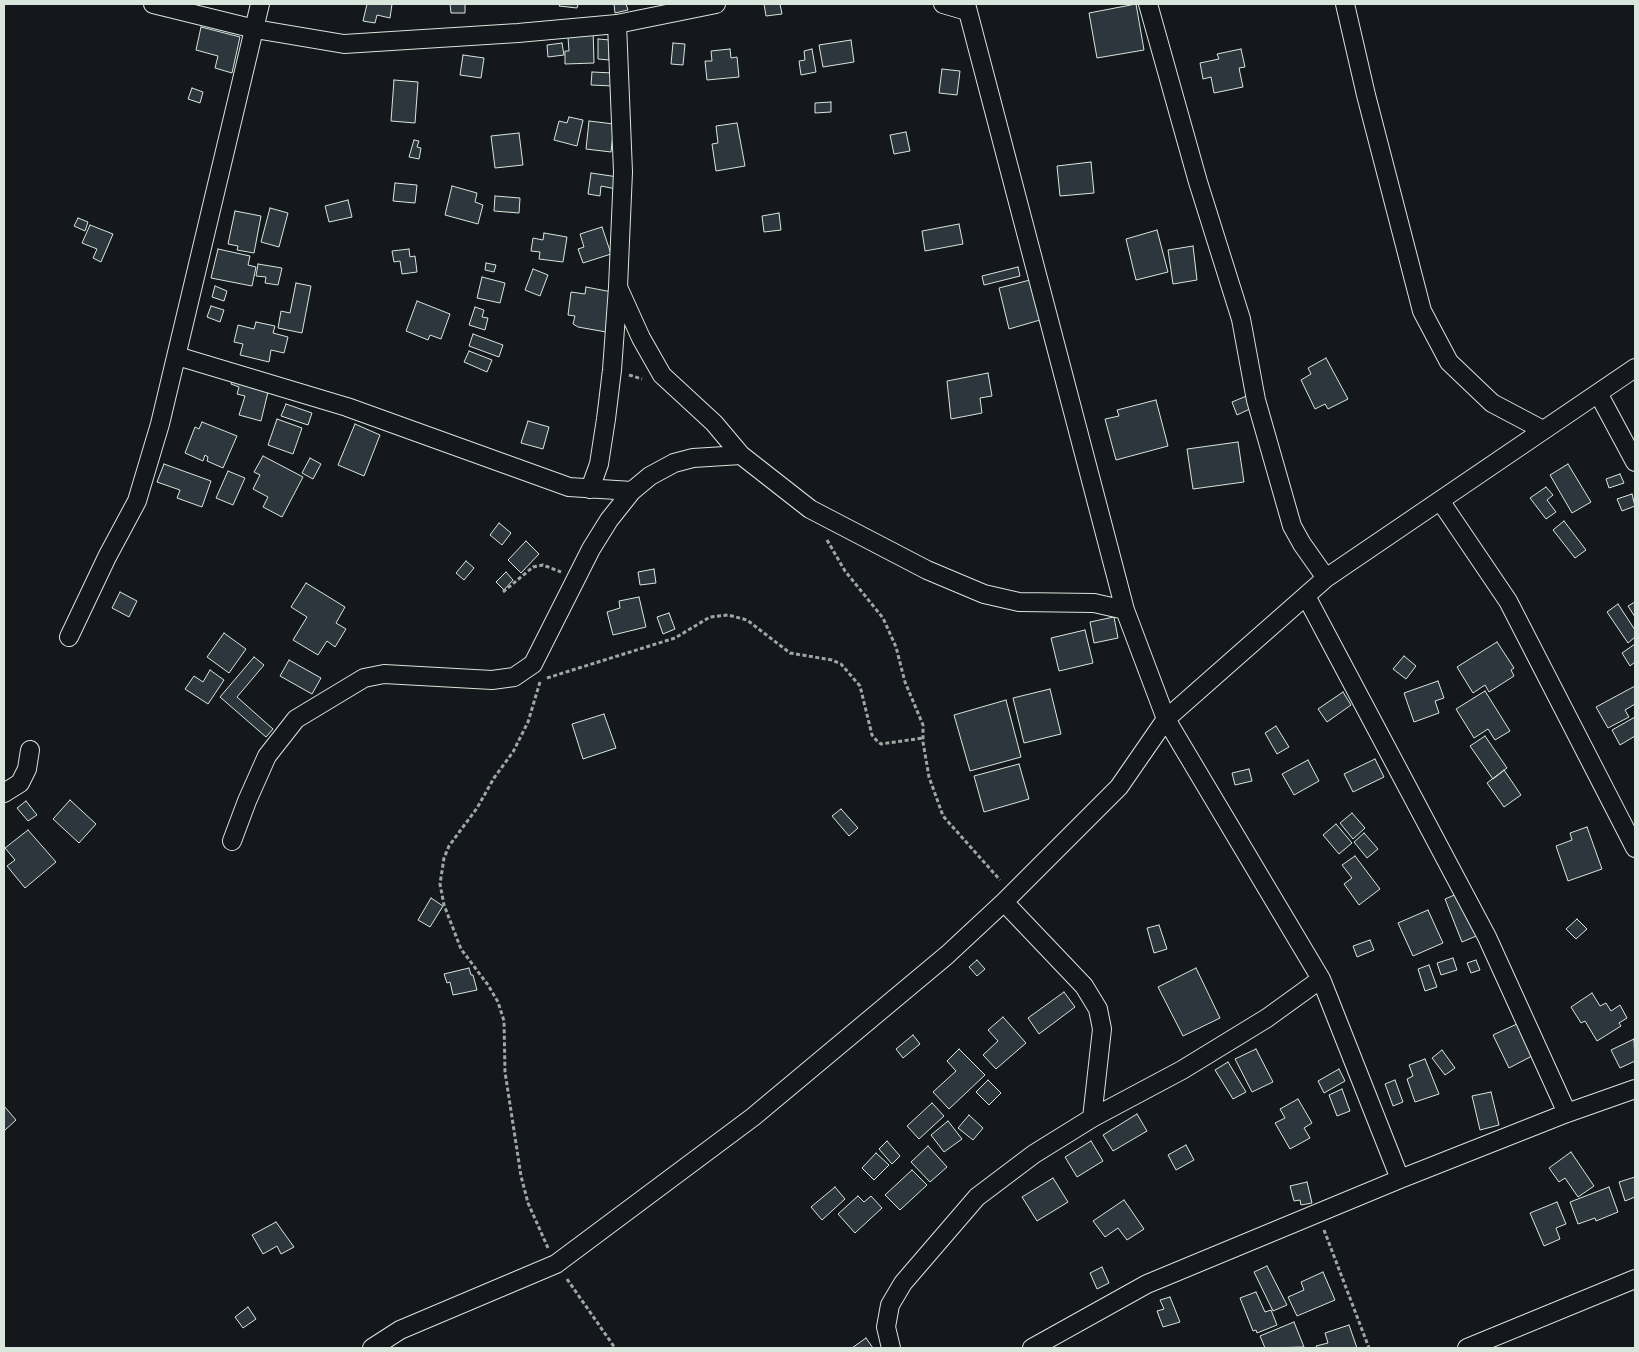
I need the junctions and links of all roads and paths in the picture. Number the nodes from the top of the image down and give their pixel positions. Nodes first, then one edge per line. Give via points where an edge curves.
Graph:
1 (153, 4) edge
2 (260, 4) edge
3 (716, 4) edge
4 (943, 4) edge
5 (1148, 4) edge
6 (1346, 4) edge
7 (967, 7) edge
8 (617, 24) junction
9 (255, 29) junction
10 (618, 287) junction
11 (176, 356) junction
12 (1635, 368) edge
13 (1598, 393) junction
14 (1544, 430) junction
15 (740, 455) junction
16 (1635, 462) edge
17 (590, 489) junction
18 (632, 491) junction
19 (1441, 502) junction
20 (810, 509) junction
21 (575, 578) junction
22 (1326, 578) junction
23 (503, 592) dead end
24 (1306, 596) junction
25 (1125, 610) junction
26 (69, 637) dead end
27 (1166, 719) junction
28 (923, 738) junction
29 (30, 750) dead end
30 (4, 793) edge
31 (232, 841) dead end
32 (1635, 848) edge
33 (1008, 898) junction
34 (1321, 979) junction
35 (1635, 1089) edge
36 (1567, 1112) junction
37 (1092, 1118) junction
38 (1400, 1178) junction
39 (1317, 1214) junction
40 (556, 1264) junction
41 (1635, 1278) edge
42 (372, 1348) edge
43 (616, 1348) edge
44 (890, 1348) edge
45 (1032, 1348) edge
46 (1369, 1348) edge
47 (1470, 1348) edge

1 - 9 street
2 - 9 street
3 - 8 street
4 - 7 street
5 - 22 street via 1241,319 1256,400 1292,526
6 - 14 street via 1422,311 1448,362 1492,403
7 - 25 street
8 - 9 street via 344,44
8 - 10 street via 623,172
9 - 11 street
10 - 15 street via 662,375 714,423
10 - 17 street via 606,419 599,464
11 - 17 street via 347,407 536,477 569,487
11 - 26 street via 137,501
12 - 13 street
13 - 14 street
13 - 16 street
14 - 19 street
15 - 18 street via 693,458 674,464 650,476
15 - 20 street
17 - 18 street
18 - 21 street via 609,520
19 - 22 street
19 - 32 street via 1508,601
20 - 25 street via 927,570 984,594 1019,602 1094,603
20 - 28 path via 845,571 883,618 896,647 905,682 924,724
21 - 23 path via 539,565
21 - 31 street via 533,664 514,677 492,680 384,674 364,678 296,718 267,756
22 - 24 street
24 - 27 street
24 - 36 street via 1487,936
25 - 27 street
27 - 33 street via 1119,787
27 - 34 street
28 - 33 path via 929,776 943,816
28 - 40 path via 878,742 872,735 864,693 841,664 790,653 747,620 728,616 710,617 675,638 540,680 528,722 513,752 449,846 440,884 444,905 461,949 488,985 504,1021 505,1072 521,1176 528,1203
29 - 30 street via 27,769 20,783
33 - 37 street via 1084,986 1098,1009 1102,1029
33 - 40 street via 947,955 753,1117
34 - 37 street via 1267,1018 1182,1070
34 - 38 street
35 - 36 street
36 - 38 street
37 - 44 street via 1034,1154 976,1197 922,1258 890,1305 886,1327
38 - 39 street
39 - 45 street via 1147,1284
39 - 46 path
40 - 42 street via 400,1330
40 - 43 path
41 - 47 street

